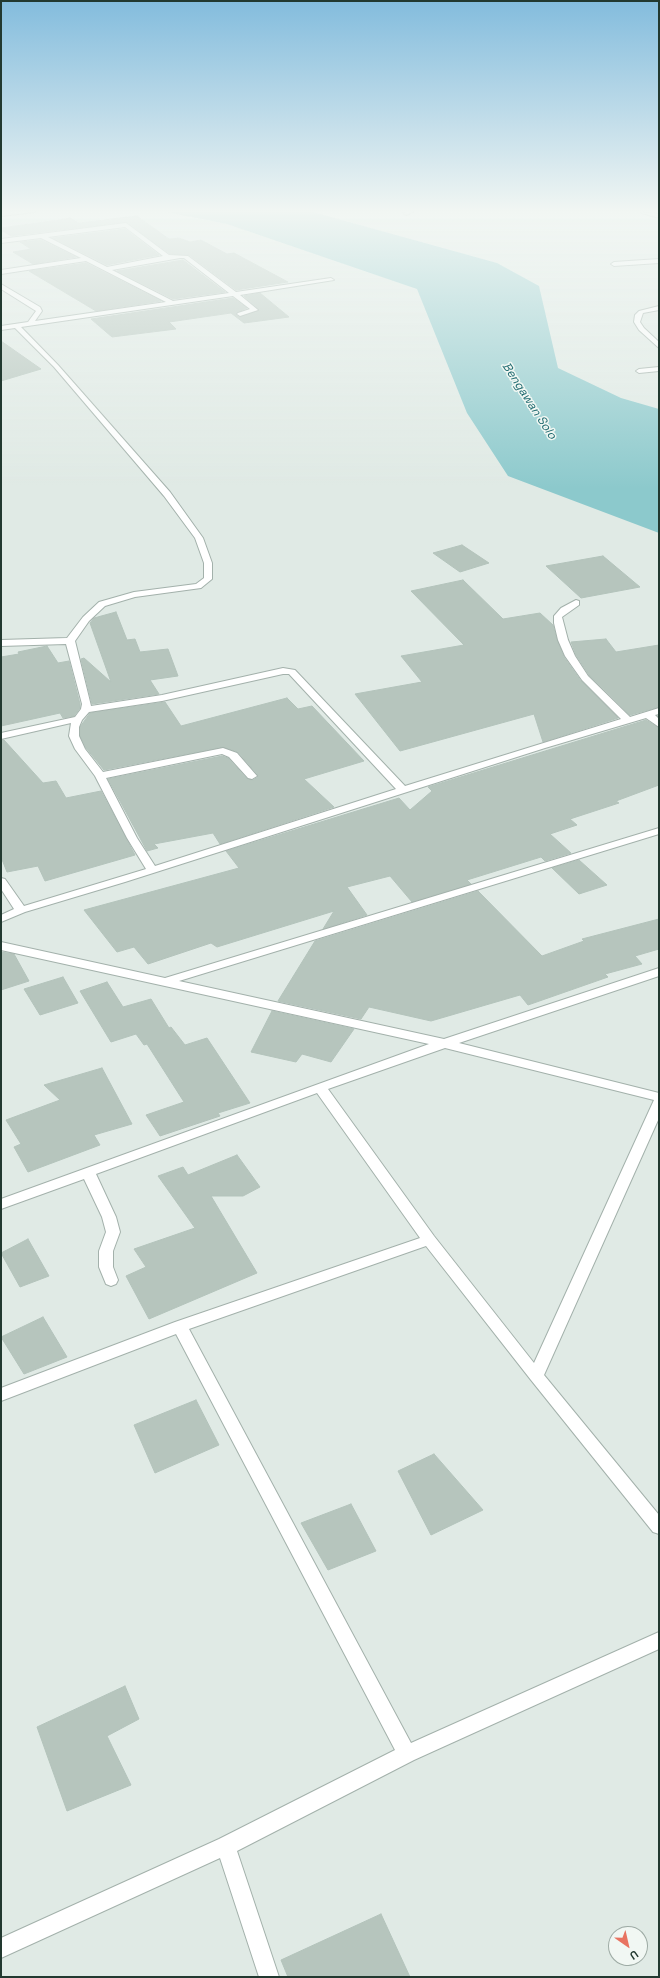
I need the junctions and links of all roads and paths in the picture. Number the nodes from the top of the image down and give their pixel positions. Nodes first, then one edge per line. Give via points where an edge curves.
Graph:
1 (32, 304) edge
2 (163, 304) edge
3 (248, 304) edge
4 (659, 308) edge
5 (240, 314) dead end
6 (31, 323) junction
7 (16, 326) junction
8 (1, 328) edge
9 (659, 346) edge
10 (659, 369) edge
11 (640, 371) dead end
12 (576, 603) dead end
13 (70, 641) junction
14 (1, 643) edge
15 (86, 710) junction
16 (659, 711) edge
17 (646, 714) junction
18 (78, 719) junction
19 (628, 720) junction
20 (659, 724) edge
21 (1, 736) edge
22 (100, 776) junction
23 (252, 776) dead end
24 (402, 789) junction
25 (659, 831) edge
26 (152, 870) junction
27 (1, 881) edge
28 (20, 910) junction
29 (1, 919) edge
30 (1, 946) edge
31 (659, 972) edge
32 (164, 982) junction
33 (442, 1043) junction
34 (320, 1088) junction
35 (659, 1097) edge
36 (659, 1103) edge
37 (88, 1172) junction
38 (1, 1204) edge
39 (429, 1240) junction
40 (110, 1280) dead end
41 (180, 1326) junction
42 (536, 1376) junction
43 (1, 1395) edge
44 (659, 1528) edge
45 (659, 1640) edge
46 (407, 1754) junction
47 (226, 1846) junction
48 (1, 1948) edge
49 (269, 1977) edge

1 - 6 street via 38,308 39,312
2 - 6 street
3 - 5 street via 255,310
4 - 9 street via 641,312 638,314 637,322
6 - 7 street
7 - 8 street
7 - 13 street via 56,366 167,494 198,538 208,562 208,579 204,583 134,595 102,604
10 - 11 street
12 - 19 street via 558,616 558,624 570,656 585,678
13 - 14 street
13 - 15 street via 87,704
15 - 18 street
15 - 24 street via 162,698 283,671 292,672
16 - 17 street
17 - 19 street
17 - 20 street
18 - 21 street
18 - 22 street via 74,736 80,749
19 - 24 street
22 - 23 street via 223,751 232,756
22 - 26 street via 132,838
24 - 26 street
25 - 32 street
26 - 28 street
27 - 28 street
28 - 29 street
30 - 32 street
31 - 33 street
32 - 33 street
33 - 34 street
33 - 35 street
34 - 37 street
34 - 39 street
36 - 42 street
37 - 38 street
37 - 40 street via 109,1217 113,1232 106,1251 106,1266
39 - 41 street
39 - 42 street
41 - 43 street
41 - 46 street
42 - 44 street
45 - 46 street
46 - 47 street
47 - 48 street
47 - 49 street

